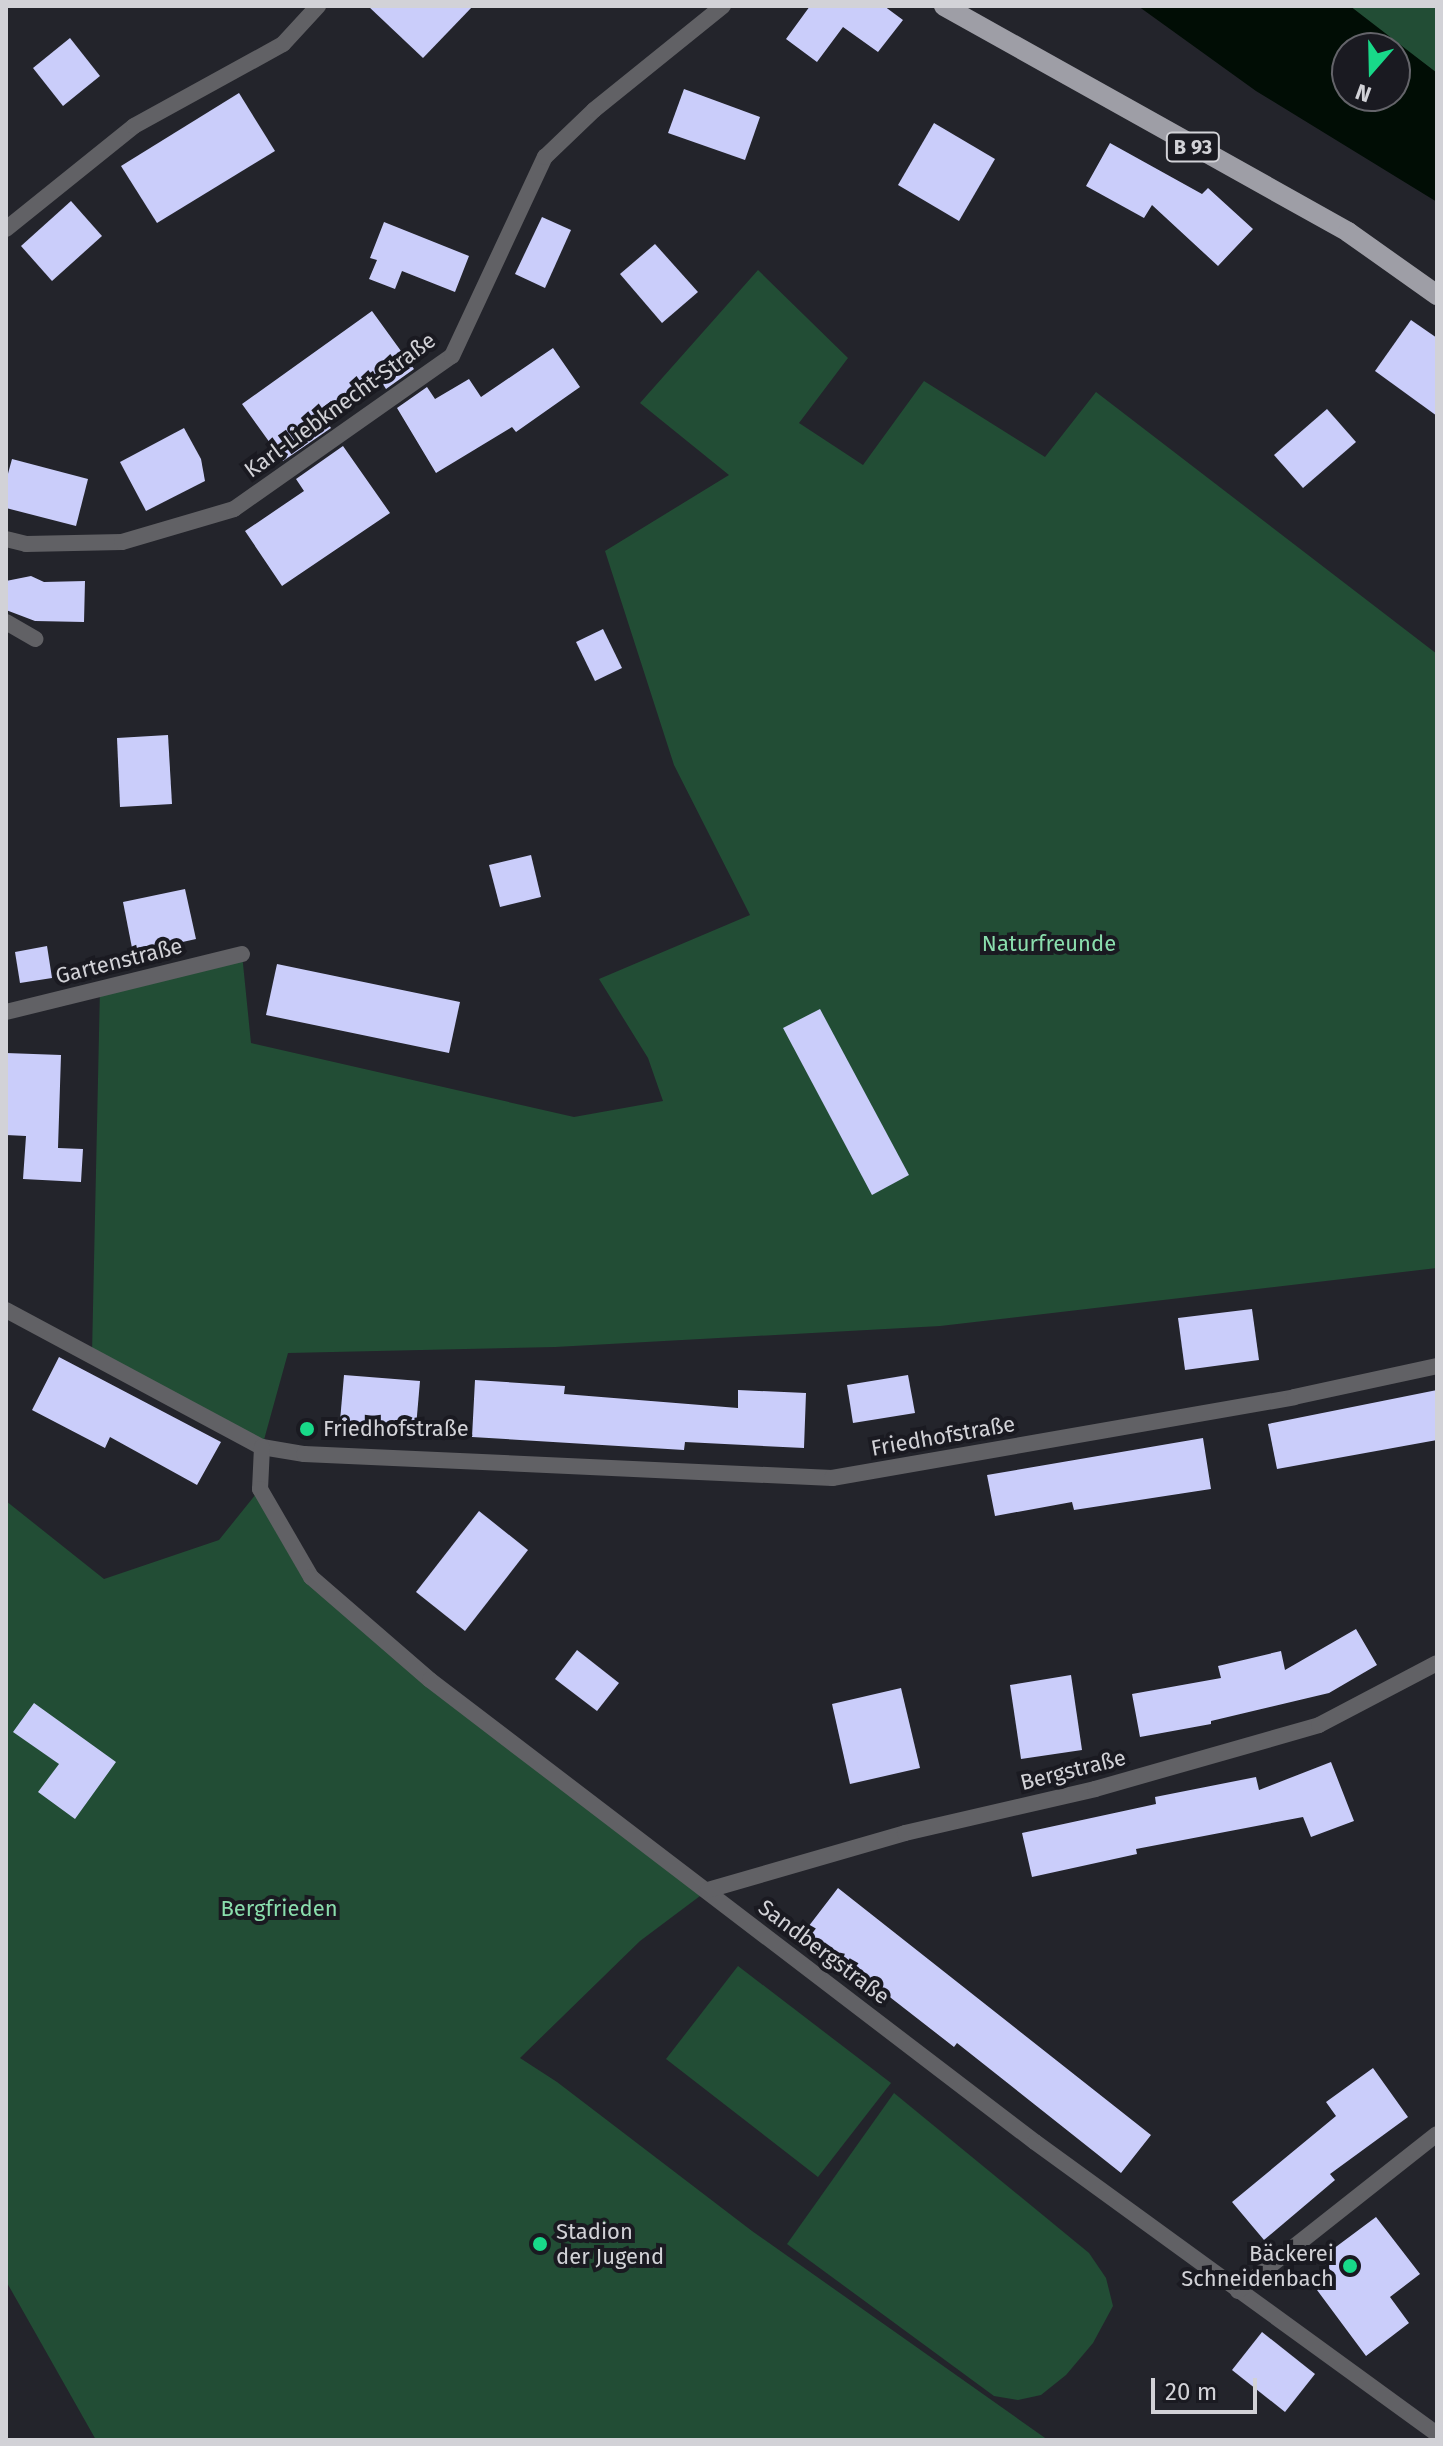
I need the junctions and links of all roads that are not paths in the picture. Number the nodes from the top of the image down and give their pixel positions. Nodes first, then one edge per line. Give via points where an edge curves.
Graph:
1 (318, 6) edge
2 (723, 6) edge
3 (944, 6) edge
4 (6, 229) edge
5 (1437, 295) edge
6 (6, 539) edge
7 (6, 622) edge
8 (36, 639) dead end
9 (242, 954) dead end
10 (6, 1012) edge
11 (6, 1310) edge
12 (1437, 1366) edge
13 (262, 1447) junction
14 (1435, 1668) edge
15 (708, 1890) junction
16 (1437, 2134) edge
17 (1238, 2291) junction
18 (1437, 2434) edge

1 - 4 street via 283,44 134,126
2 - 6 street, Karl-Liebknecht-Straße via 594,110 545,157 452,356 234,509 122,542 26,544
3 - 5 main road, B 93 via 1348,232
7 - 8 street
9 - 10 street, Gartenstraße
11 - 13 street, Friedhofstraße
12 - 13 street, Friedhofstraße via 1294,1397 832,1478 304,1454
13 - 15 street, Sandbergstraße via 260,1489 311,1577 430,1680
14 - 15 street, Bergstraße via 1319,1725
15 - 17 street, Sandbergstraße
16 - 17 street
17 - 18 street, Sandbergstraße

